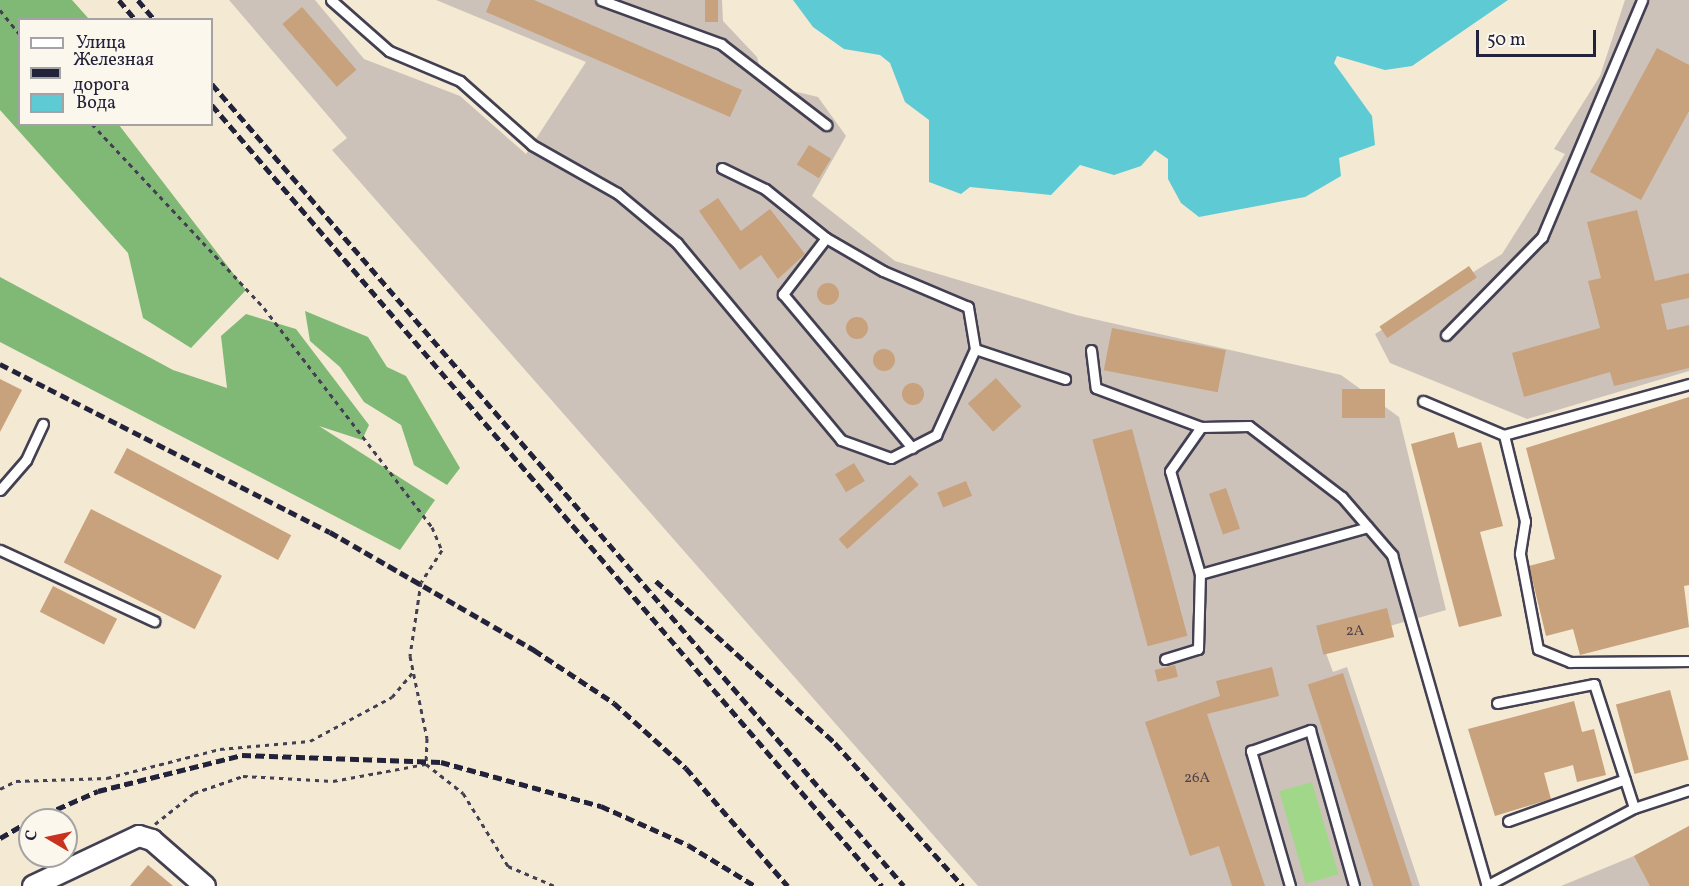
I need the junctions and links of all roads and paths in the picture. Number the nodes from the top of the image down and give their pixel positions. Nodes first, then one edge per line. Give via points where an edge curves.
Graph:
1 (331, 0) edge
2 (601, 0) edge
3 (1642, 0) edge
4 (0, 10) edge
5 (18, 32) edge
6 (826, 125) dead end
7 (94, 126) edge
8 (722, 168) dead end
9 (826, 238) junction
10 (1446, 335) dead end
11 (975, 350) junction
12 (1091, 350) dead end
13 (1065, 379) dead end
14 (1689, 384) edge
15 (1423, 400) dead end
16 (43, 424) dead end
17 (1201, 427) junction
18 (1504, 435) junction
19 (912, 447) junction
20 (0, 490) edge
21 (1368, 527) junction
22 (0, 549) edge
23 (1200, 574) junction
24 (154, 621) dead end
25 (1165, 659) dead end
26 (1689, 661) edge
27 (413, 672) junction
28 (1497, 703) dead end
29 (426, 764) junction
30 (1625, 779) junction
31 (0, 789) edge
32 (1689, 790) edge
33 (1634, 808) junction
34 (1508, 822) dead end
35 (139, 836) junction
36 (33, 886) edge
37 (205, 886) edge
38 (555, 886) edge
39 (1290, 886) edge
40 (1354, 886) edge
41 (1487, 886) edge

1 - 19 lane via 389,51 460,81 532,145 617,194 677,243 841,440 891,458
2 - 6 lane via 720,44
3 - 10 lane via 1542,237
4 - 5 path
7 - 27 path via 264,308 432,527 442,550 421,582 414,609
8 - 9 lane via 765,189
9 - 11 lane via 883,271 968,307
9 - 19 lane via 783,294
11 - 13 lane
11 - 19 lane via 936,435
12 - 17 lane via 1096,388
14 - 18 lane
15 - 18 lane
16 - 20 lane via 26,460
17 - 21 lane via 1249,426 1342,497
17 - 23 lane via 1170,471
18 - 26 lane via 1525,521 1520,554 1538,650 1570,662
21 - 23 lane
21 - 41 lane via 1392,555
22 - 24 lane
23 - 25 lane via 1198,649
27 - 29 path via 427,738
27 - 31 path via 392,697 310,741 220,749 107,778 16,781
28 - 30 lane via 1594,684
29 - 35 path via 333,781 243,776 194,793
29 - 38 path via 468,799 508,866
30 - 33 lane
30 - 34 lane
32 - 33 lane
33 - 41 lane
35 - 36 street
35 - 37 street via 152,840
39 - 40 lane via 1251,751 1310,730

